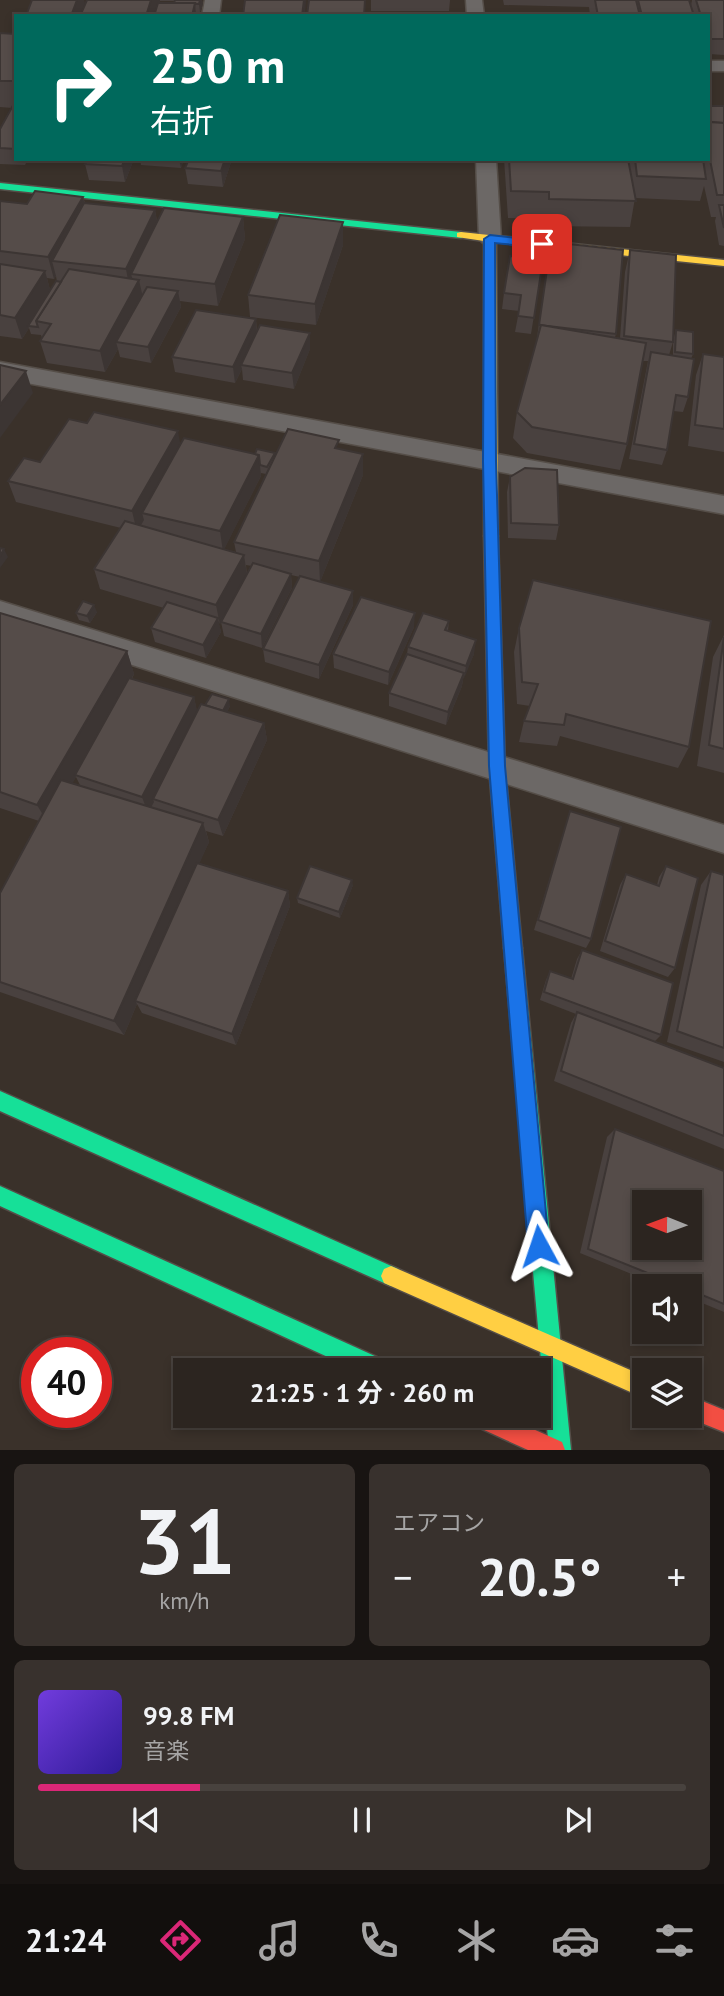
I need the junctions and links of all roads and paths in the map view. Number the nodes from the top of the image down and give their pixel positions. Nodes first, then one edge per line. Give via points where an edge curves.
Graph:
1 (486, 161) edge
2 (0, 186) edge
3 (490, 239) junction
4 (724, 263) edge
5 (0, 370) edge
6 (489, 461) junction
7 (724, 505) edge
8 (0, 612) edge
9 (497, 766) junction
10 (724, 839) edge
11 (0, 1101) edge
12 (0, 1196) edge
13 (549, 1348) junction
14 (354, 1358) edge
15 (632, 1382) edge
16 (702, 1412) edge
17 (724, 1421) edge
18 (505, 1428) edge
19 (554, 1450) edge
20 (560, 1450) edge

1 - 3 street
2 - 3 street
3 - 4 street
3 - 6 street
5 - 6 street
6 - 7 street
6 - 9 street
8 - 9 street
9 - 10 street
9 - 13 street
11 - 13 street
12 - 14 street
13 - 15 street
13 - 20 street
16 - 17 street
18 - 19 street

